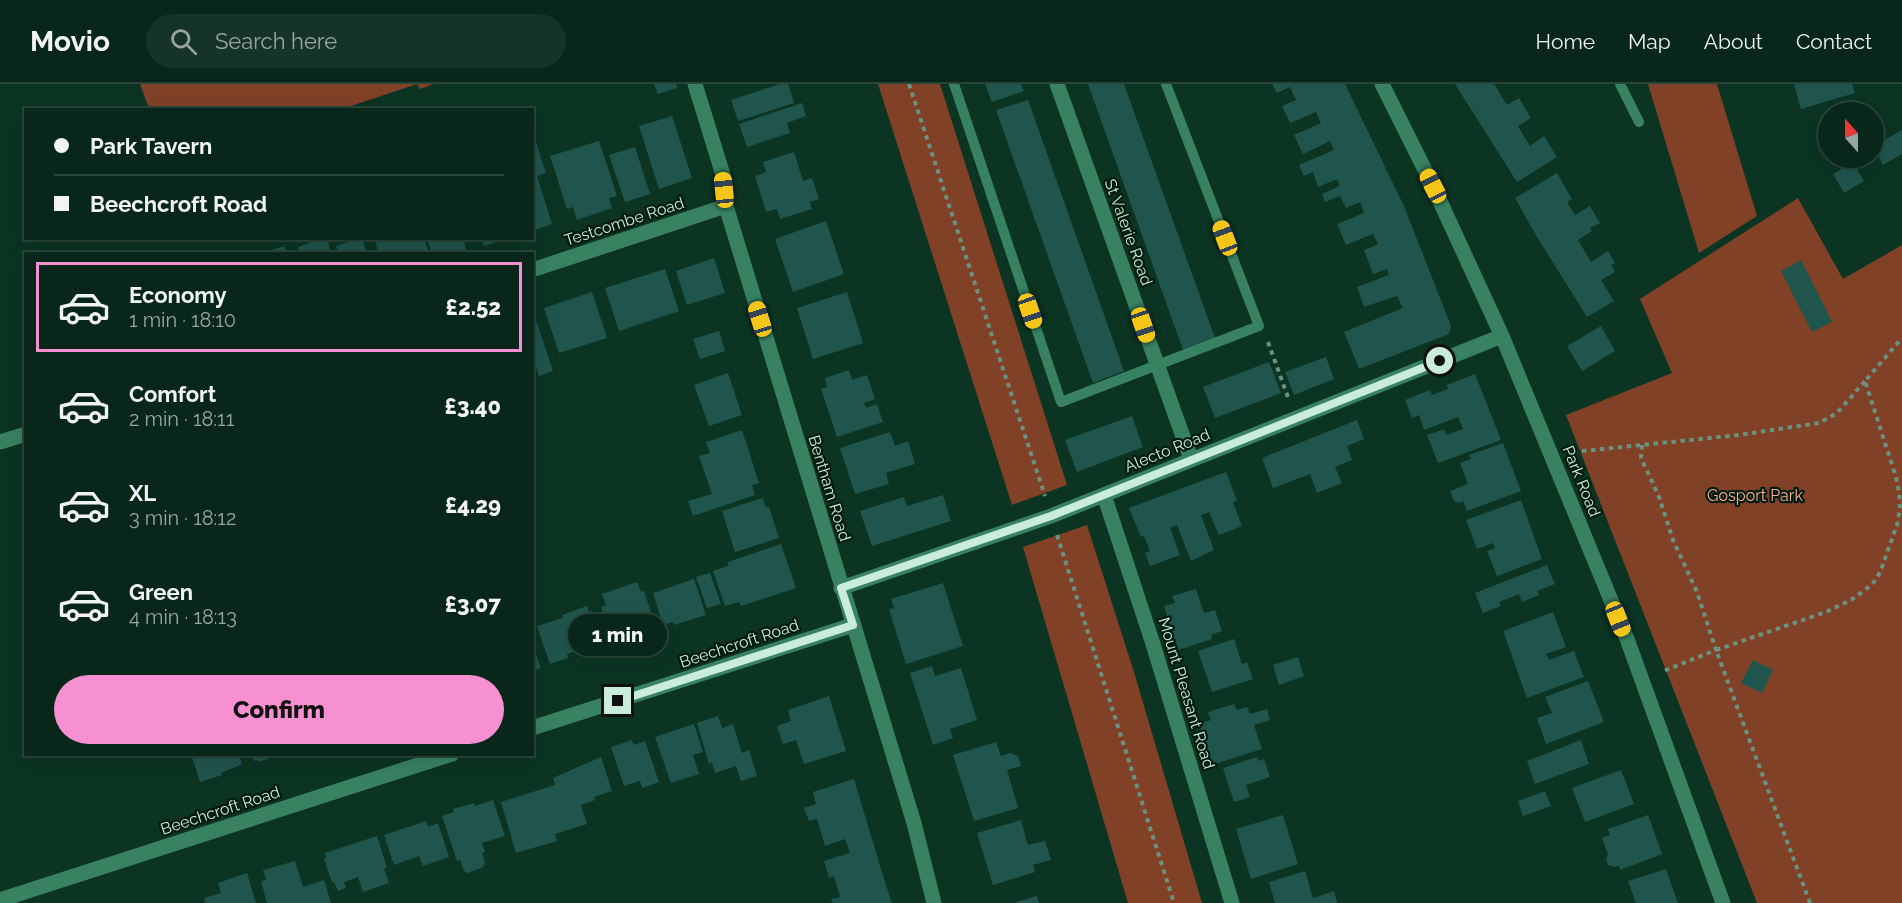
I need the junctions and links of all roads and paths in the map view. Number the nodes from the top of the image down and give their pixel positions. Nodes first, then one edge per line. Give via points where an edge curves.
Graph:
1 (695, 84) edge
2 (954, 84) edge
3 (1057, 84) edge
4 (1166, 84) edge
5 (1382, 84) edge
6 (1620, 84) edge
7 (1639, 122) dead end
8 (726, 206) junction
9 (534, 269) edge
10 (1259, 326) junction
11 (1503, 336) junction
12 (1902, 338) edge
13 (1157, 365) junction
14 (1865, 381) junction
15 (1296, 418) junction
16 (24, 435) edge
17 (0, 442) edge
18 (1642, 445) junction
19 (1551, 454) junction
20 (1191, 459) junction
21 (1104, 495) junction
22 (841, 588) junction
23 (853, 625) junction
24 (1716, 650) junction
25 (1642, 680) junction
26 (534, 727) edge
27 (446, 756) edge
28 (0, 900) edge
29 (934, 903) edge
30 (1232, 903) edge
31 (1723, 903) edge
32 (1810, 903) edge

1 - 8 street, Bentham Road via 723,175
2 - 13 lane via 1061,402
3 - 13 street, St Valerie Road
4 - 10 lane
5 - 11 street, Park Road
6 - 7 lane
8 - 9 street, Testcombe Road
8 - 22 street, Bentham Road
10 - 13 lane
10 - 15 path
11 - 15 street, Alecto Road
11 - 19 street, Park Road
12 - 14 path
13 - 20 street, St Valerie Road
14 - 18 path via 1837,413 1819,423
14 - 24 path via 1896,477 1900,508 1876,580 1835,608
15 - 20 street, Alecto Road
16 - 17 street
18 - 19 path
18 - 24 path via 1641,458 1697,592
19 - 25 street, Park Road
20 - 21 street, Alecto Road
21 - 22 street, Alecto Road
21 - 30 street, Mount Pleasant Road
22 - 23 street, Bentham Road
23 - 26 street, Beechcroft Road
23 - 29 street, Bentham Road via 914,823
24 - 25 path
24 - 32 path
25 - 31 street, Park Road
27 - 28 street, Beechcroft Road

